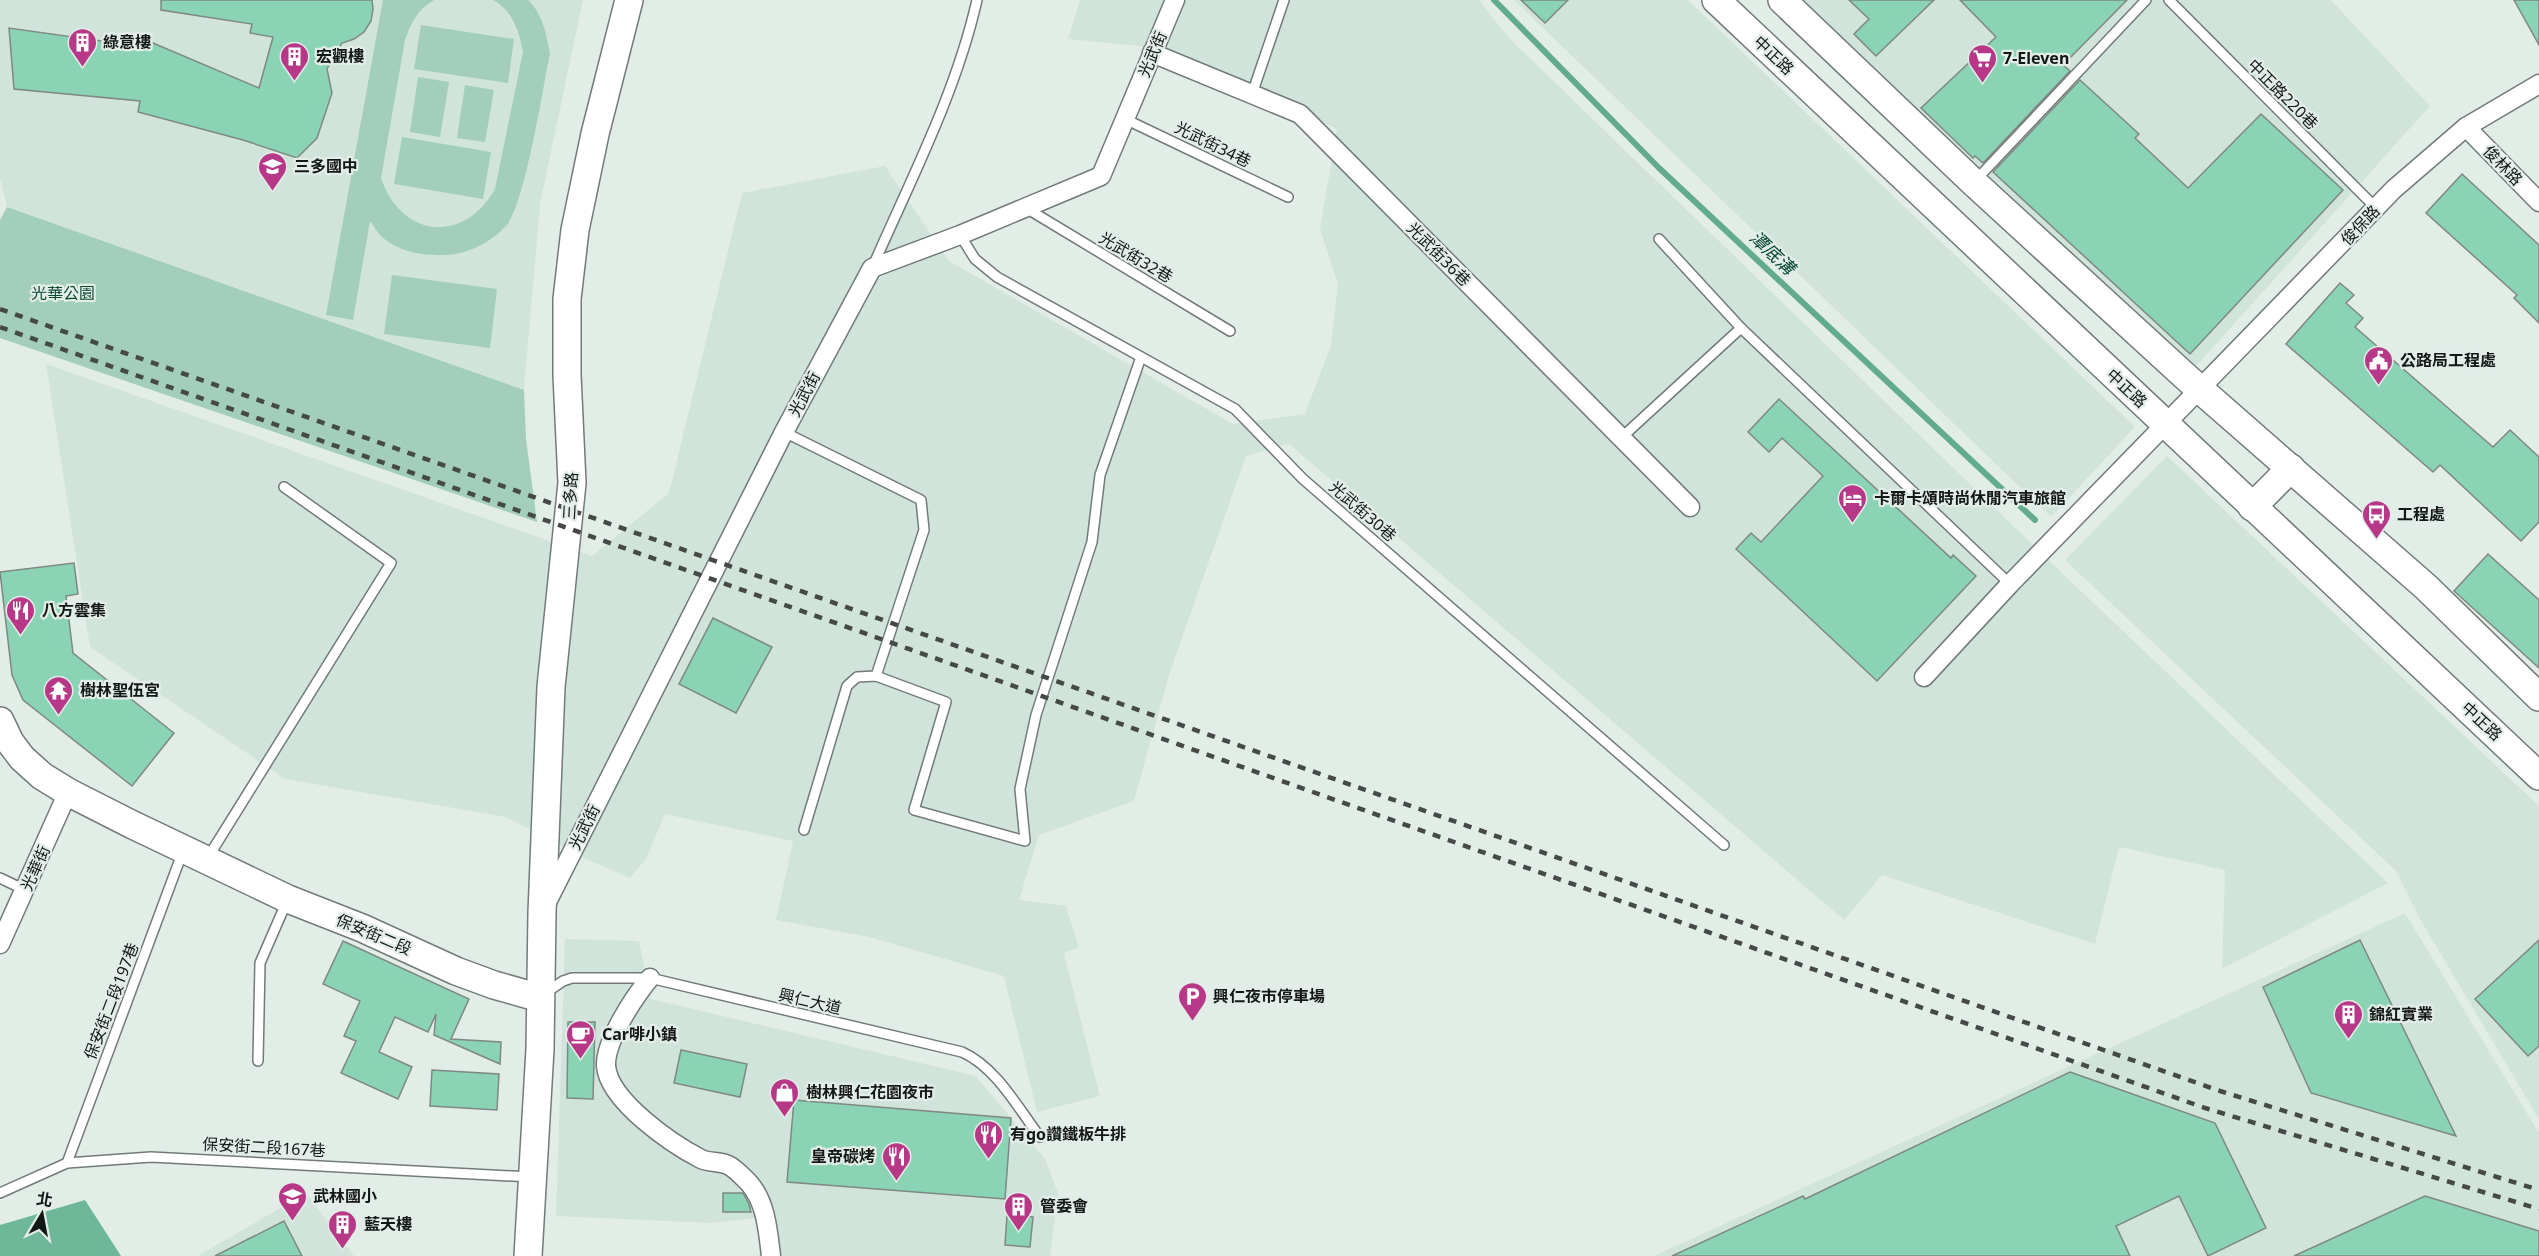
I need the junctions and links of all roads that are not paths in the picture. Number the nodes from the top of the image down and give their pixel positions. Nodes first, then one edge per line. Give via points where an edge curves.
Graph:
1 (629, 0) edge
2 (977, 0) edge
3 (1175, 0) edge
4 (1284, 0) edge
5 (1716, 0) edge
6 (1782, 0) edge
7 (2146, 0) edge
8 (2169, 0) edge
9 (1152, 53) junction
10 (2539, 84) edge
11 (1252, 94) junction
12 (1125, 119) junction
13 (2466, 127) junction
14 (1973, 182) junction
15 (1288, 196) dead end
16 (2539, 202) edge
17 (1026, 208) junction
18 (2376, 208) junction
19 (960, 235) junction
20 (1659, 239) dead end
21 (872, 268) junction
22 (1741, 328) junction
23 (1230, 331) dead end
24 (1141, 357) junction
25 (2200, 390) junction
26 (2165, 424) junction
27 (784, 432) junction
28 (1621, 438) junction
29 (2291, 468) junction
30 (284, 487) dead end
31 (1690, 507) dead end
32 (2252, 507) junction
33 (2010, 584) junction
34 (876, 676) junction
35 (1924, 676) dead end
36 (2539, 697) edge
37 (0, 721) edge
38 (2539, 776) edge
39 (68, 792) junction
40 (804, 830) dead end
41 (1724, 845) dead end
42 (196, 854) junction
43 (0, 878) edge
44 (25, 890) junction
45 (288, 899) junction
46 (542, 913) junction
47 (0, 944) edge
48 (650, 978) junction
49 (540, 998) junction
50 (258, 1061) dead end
51 (1040, 1137) dead end
52 (67, 1163) junction
53 (533, 1177) junction
54 (0, 1193) edge
55 (528, 1256) edge
56 (771, 1256) edge

1 - 46 main road, 三多路 via 575,230 567,299 572,483 551,687
2 - 21 lane via 969,37 940,115
3 - 9 street, 光武街
4 - 11 lane
5 - 26 main road, 中正路
6 - 14 main road
7 - 14 lane
8 - 18 lane, 中正路220巷
9 - 11 street, 光武街36巷
9 - 12 street, 光武街
10 - 13 street, 俊保路
11 - 28 street, 光武街36巷 via 1300,114
12 - 15 lane, 光武街34巷
12 - 17 street, 光武街 via 1101,176
13 - 16 street, 俊林路
13 - 18 street, 俊保路
14 - 25 main road
17 - 19 street, 光武街
17 - 23 lane, 光武街32巷
18 - 25 street, 俊保路
19 - 21 street, 光武街
19 - 24 lane, 光武街30巷 via 975,259 997,278
20 - 22 lane
21 - 27 street, 光武街
22 - 28 lane
22 - 33 lane
24 - 34 lane via 1100,475 1092,542 1036,715 1020,789 1025,841 914,810 946,702
24 - 41 lane, 光武街30巷 via 1235,409 1303,479
25 - 26 street, 俊保路
25 - 29 main road
26 - 32 main road, 中正路
26 - 33 street, 俊保路
27 - 34 lane via 921,500 924,530
27 - 46 street, 光武街
28 - 31 street, 光武街36巷
29 - 32 main road
29 - 36 main road via 2426,587
30 - 42 lane, 保安街二段197巷 via 391,563
32 - 38 main road, 中正路
33 - 35 street, 俊保路
34 - 40 lane via 857,677 847,686
37 - 39 main road, 保安街二段 via 22,758
39 - 42 main road, 保安街二段
39 - 44 street, 光華街
42 - 45 main road, 保安街二段
42 - 52 lane, 保安街二段197巷
43 - 44 lane
44 - 47 street, 光華街
45 - 49 main road, 保安街二段 via 494,986
45 - 50 lane via 260,963
46 - 49 main road, 三多路
48 - 49 lane, 興仁大道 via 572,978
48 - 51 lane, 興仁大道 via 962,1052 978,1059
48 - 56 street via 636,995 608,1050 606,1068 613,1088 664,1136 703,1160 728,1165 748,1183 759,1198
49 - 53 main road
52 - 53 lane, 保安街二段167巷 via 151,1157
52 - 54 lane, 保安街二段167巷
53 - 55 main road

